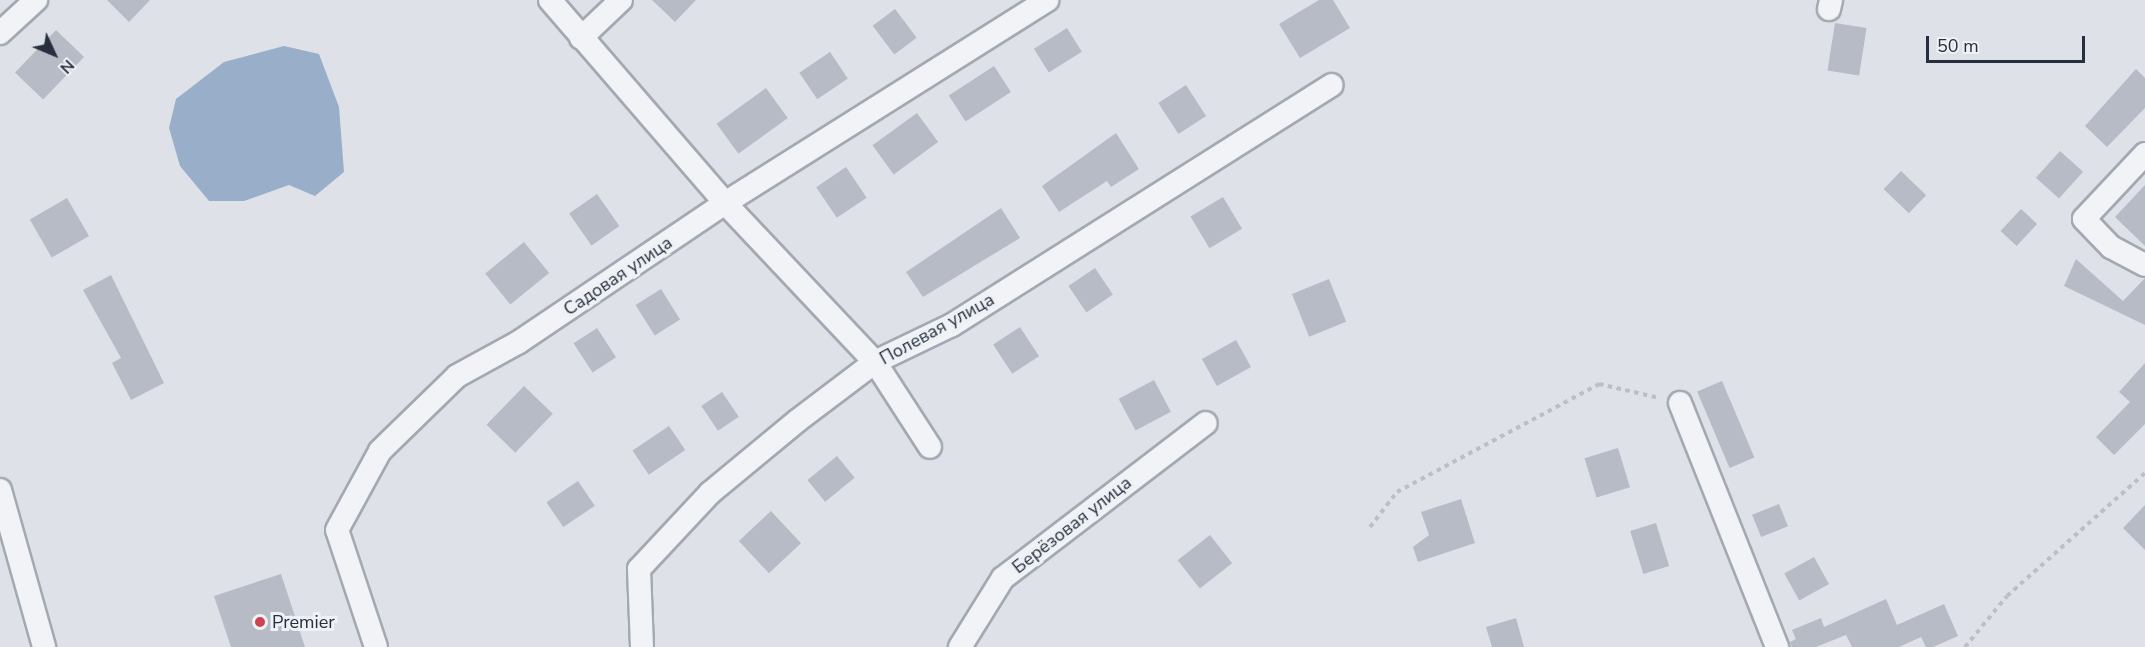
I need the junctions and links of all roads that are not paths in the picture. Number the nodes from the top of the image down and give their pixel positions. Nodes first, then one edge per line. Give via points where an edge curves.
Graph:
1 (36, 0) edge
2 (550, 0) edge
3 (621, 0) edge
4 (1047, 0) edge
5 (0, 33) edge
6 (581, 38) junction
7 (1331, 85) dead end
8 (2145, 154) edge
9 (725, 203) junction
10 (2145, 265) edge
11 (875, 362) junction
12 (1680, 403) road end
13 (1206, 423) dead end
14 (930, 447) dead end
15 (0, 490) edge
16 (44, 647) edge
17 (376, 647) edge
18 (642, 647) edge
19 (960, 647) edge
20 (1777, 647) edge

1 - 5 street
2 - 6 street
3 - 6 street
4 - 9 street, Садовая улица
6 - 9 street
7 - 11 street, Полевая улица via 952,325
8 - 10 street via 2084,219 2111,247
9 - 11 street
9 - 17 street, Садовая улица via 519,342 457,376 380,451 337,530
11 - 14 street
11 - 18 street, Полевая улица via 710,493 639,569
12 - 20 street
13 - 19 street, Берёзовая улица via 1003,578
15 - 16 street

